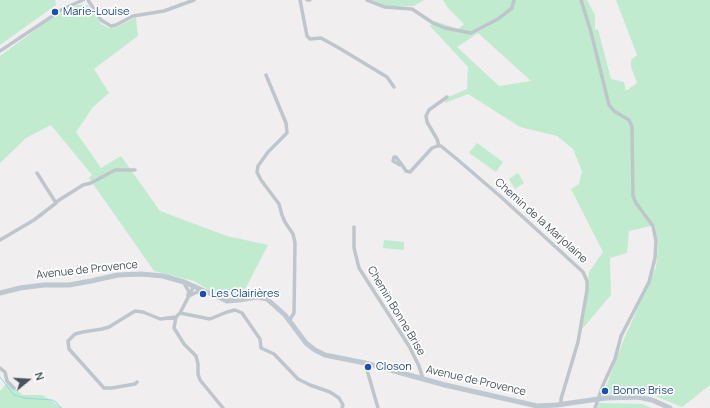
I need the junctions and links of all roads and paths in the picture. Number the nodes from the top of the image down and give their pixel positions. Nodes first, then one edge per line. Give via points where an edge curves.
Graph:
1 (83, 0) edge
2 (88, 0) edge
3 (194, 0) edge
4 (300, 0) edge
5 (367, 0) edge
6 (514, 0) edge
7 (581, 0) edge
8 (0, 51) edge
9 (266, 74) dead end
10 (394, 87) dead end
11 (447, 97) dead end
12 (439, 146) junction
13 (402, 165) dead end
14 (135, 170) dead end
15 (37, 173) dead end
16 (56, 202) junction
17 (354, 227) dead end
18 (0, 240) edge
19 (184, 282) junction
20 (194, 286) junction
21 (0, 293) edge
22 (208, 293) junction
23 (188, 296) junction
24 (180, 313) junction
25 (176, 317) junction
26 (289, 321) junction
27 (365, 362) junction
28 (0, 368) edge
29 (423, 379) junction
30 (136, 382) dead end
31 (14, 388) dead end
32 (598, 399) junction
33 (561, 405) junction
34 (223, 408) edge
35 (342, 408) edge
36 (378, 408) edge
37 (595, 408) edge
38 (670, 408) edge

1 - 2 street
1 - 8 street via 63,9
2 - 3 street via 101,20 111,26 133,16 164,11
4 - 10 street via 307,36 310,39 321,38 339,48 387,77
5 - 6 street via 386,7 412,9 433,23 469,33 498,19 512,8
7 - 32 street via 592,32 609,104 614,111 626,118 632,127 633,196 652,226 656,241 649,282 621,336 615,359
9 - 26 street via 288,133 268,152 258,166 257,172 279,204 295,243 294,313
11 - 12 street via 429,110 426,116
12 - 13 street via 432,148 410,172
12 - 33 street, Chemin de la Marjolaine via 518,212 585,276 587,290 578,342
14 - 16 street via 115,170 83,185
15 - 16 street
16 - 18 street via 34,220
17 - 29 street, Chemin Bonne Brise via 354,248 359,268 409,346
19 - 20 street, Avenue de Provence
19 - 21 street, Avenue de Provence via 163,276 118,275 69,285 44,285
19 - 23 street via 189,292
20 - 22 street, Avenue de Provence
20 - 23 street
22 - 23 street via 197,292
22 - 26 street, Avenue de Provence via 227,301 257,297 267,299
23 - 24 street
24 - 25 street
24 - 35 street via 210,319 235,310 242,313 260,339 261,348 274,354 298,379 339,398
25 - 30 street via 160,319 135,311 109,327 75,334 68,342 68,349 104,388
25 - 34 street via 174,328 184,344 196,356 200,380
26 - 27 street, Avenue de Provence via 306,343 315,350 325,355
27 - 29 street, Avenue de Provence
27 - 36 street
28 - 31 street
29 - 33 street, Avenue de Provence via 532,405
32 - 33 street, Avenue de Provence
32 - 37 street
32 - 38 street, Avenue de Provence via 643,398

